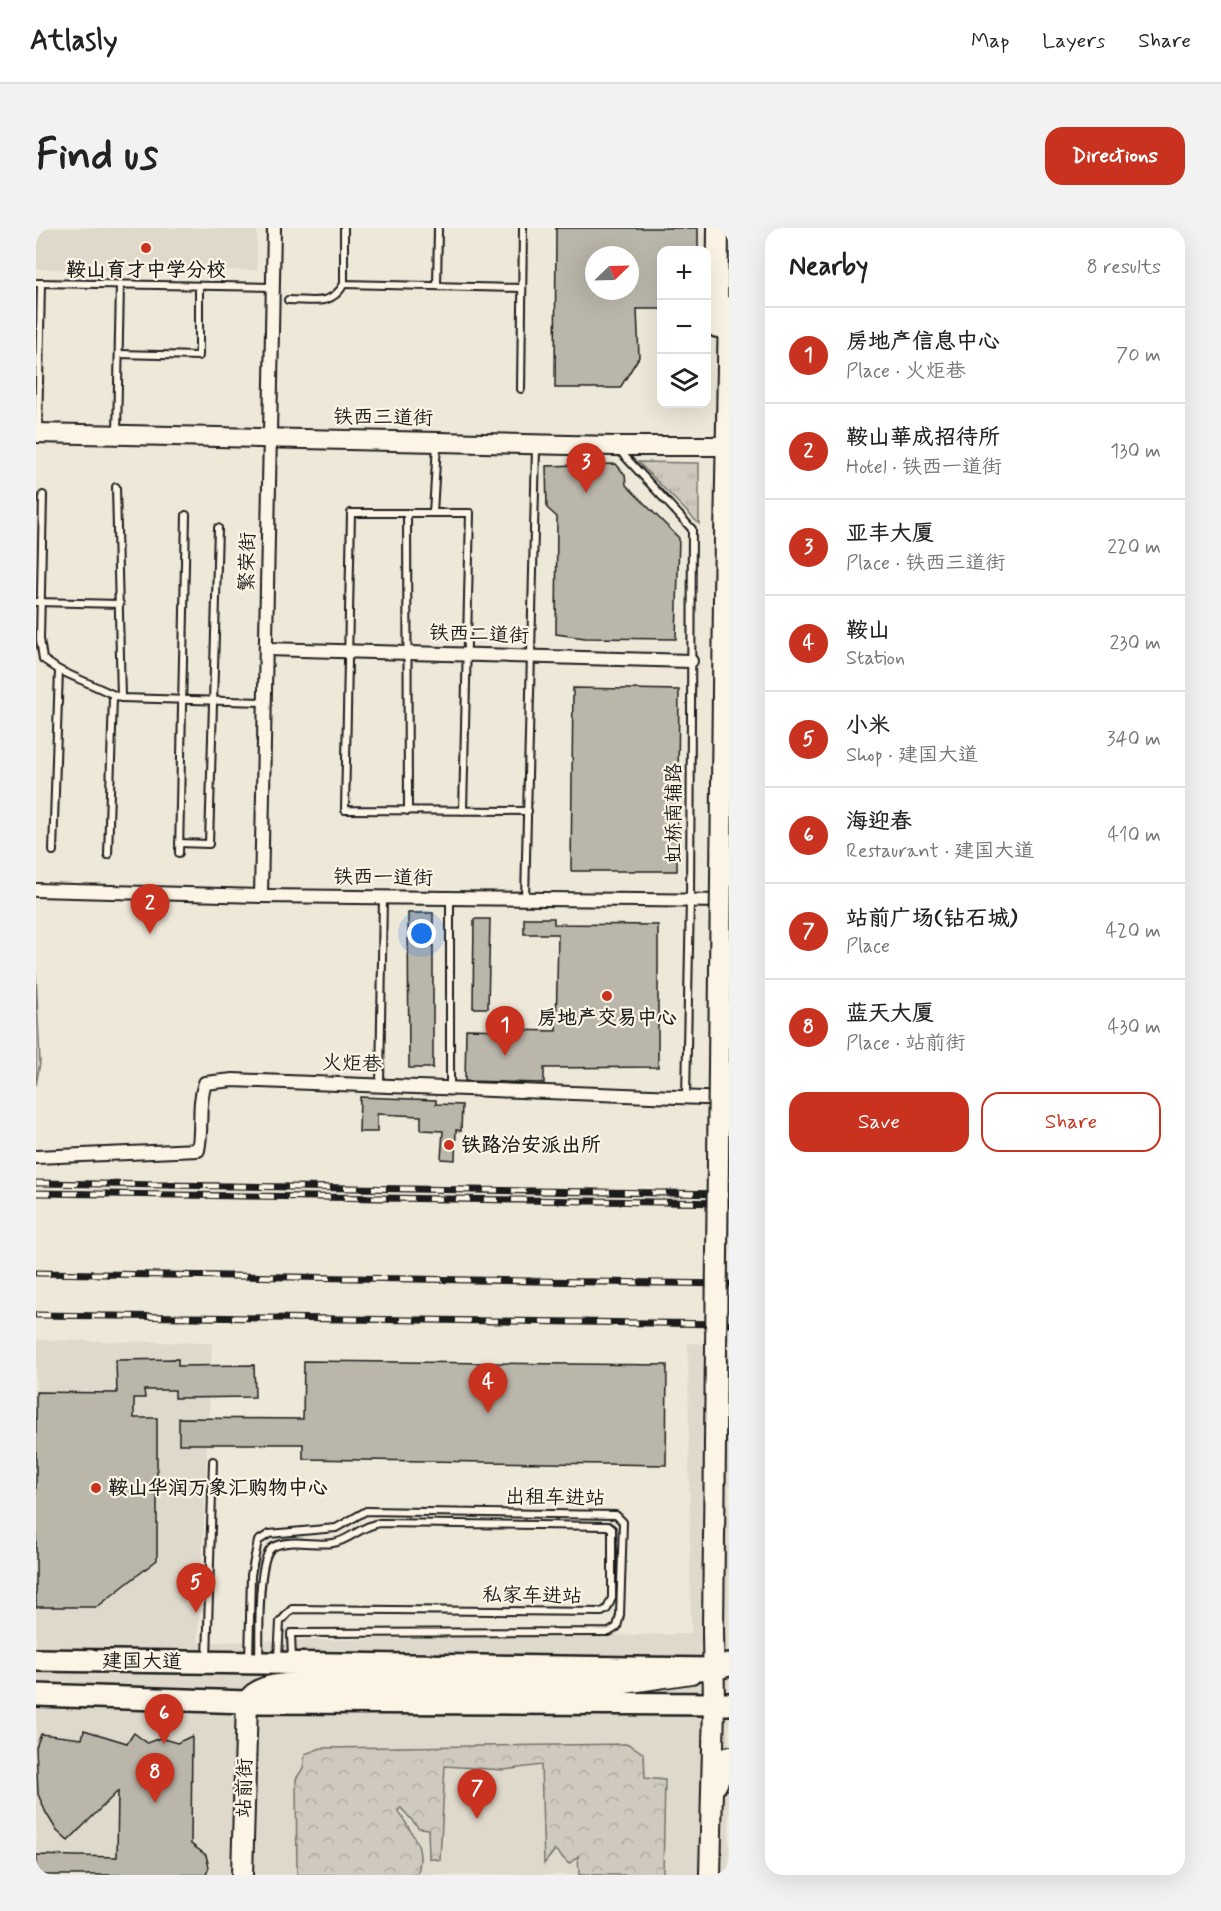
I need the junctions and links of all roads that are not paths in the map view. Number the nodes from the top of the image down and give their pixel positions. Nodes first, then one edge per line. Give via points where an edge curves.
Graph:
1 (274, 228) edge
2 (344, 228) edge
3 (438, 228) edge
4 (523, 228) edge
5 (718, 228) edge
6 (39, 283) edge
7 (120, 284) junction
8 (344, 284) junction
9 (200, 286) junction
10 (437, 286) junction
11 (273, 287) junction
12 (522, 288) junction
13 (288, 300) dead end
14 (729, 307) edge
15 (119, 354) junction
16 (521, 389) dead end
17 (37, 433) edge
18 (117, 435) junction
19 (270, 438) junction
20 (437, 442) junction
21 (536, 444) junction
22 (615, 446) junction
23 (723, 446) edge
24 (116, 487) dead end
25 (43, 495) dead end
26 (407, 513) junction
27 (433, 513) junction
28 (186, 515) dead end
29 (218, 528) dead end
30 (726, 576) edge
31 (38, 602) edge
32 (120, 604) junction
33 (266, 649) junction
34 (349, 651) junction
35 (409, 653) junction
36 (468, 655) junction
37 (531, 656) junction
38 (690, 661) junction
39 (59, 670) junction
40 (113, 697) junction
41 (121, 698) junction
42 (182, 700) junction
43 (213, 701) junction
44 (265, 702) junction
45 (408, 811) junction
46 (463, 811) junction
47 (528, 811) junction
48 (179, 843) junction
49 (53, 851) dead end
50 (179, 853) dead end
51 (108, 855) dead end
52 (36, 890) edge
53 (261, 896) junction
54 (382, 897) junction
55 (450, 898) junction
56 (525, 899) junction
57 (690, 899) junction
58 (729, 901) edge
59 (380, 1084) junction
60 (450, 1087) junction
61 (686, 1097) junction
62 (729, 1099) edge
63 (36, 1157) edge
64 (213, 1461) dead end
65 (36, 1660) edge
66 (207, 1664) junction
67 (269, 1665) junction
68 (721, 1667) edge
69 (36, 1695) edge
70 (247, 1702) junction
71 (722, 1704) edge
72 (729, 1757) edge
73 (712, 1802) junction
74 (242, 1875) edge
75 (710, 1875) edge

1 - 11 street, 繁荣街
2 - 8 lane
3 - 10 lane
4 - 12 lane
5 - 23 main road
6 - 7 lane
6 - 17 lane
7 - 9 lane
7 - 15 lane
8 - 10 lane
8 - 13 lane via 337,296 326,301
9 - 11 lane
9 - 15 lane via 199,356
10 - 12 lane
11 - 19 street, 繁荣街
12 - 16 lane
14 - 23 main road
15 - 18 lane
17 - 18 main road, 铁西三道街
18 - 19 main road, 铁西三道街
19 - 20 main road, 铁西三道街
19 - 33 street, 繁荣街
20 - 21 main road, 铁西三道街
20 - 27 lane
21 - 22 main road, 铁西三道街
21 - 37 lane
22 - 23 main road, 铁西三道街
22 - 38 lane, 虹桥南辅路 via 692,528
23 - 30 main road
24 - 32 lane
25 - 31 lane
26 - 27 lane
26 - 34 lane via 351,513
26 - 35 lane
27 - 36 lane via 470,513
28 - 42 lane
29 - 43 lane
30 - 68 main road, bridge via 713,1630
31 - 32 lane
31 - 39 lane via 41,650 44,659
32 - 41 lane
33 - 34 street, 铁西二道街
33 - 44 street, 繁荣街
34 - 35 street, 铁西二道街
34 - 45 lane via 345,810
35 - 36 street, 铁西二道街
35 - 45 lane
36 - 37 street, 铁西二道街
36 - 46 lane
37 - 38 street, 铁西二道街
37 - 47 lane
38 - 57 lane, 虹桥南辅路
39 - 40 lane
39 - 49 lane
40 - 41 lane
40 - 51 lane
41 - 42 lane
42 - 43 lane
42 - 48 lane
43 - 44 lane
43 - 48 lane via 209,844
44 - 53 street, 繁荣街
45 - 46 lane
46 - 47 lane
47 - 56 lane
48 - 50 lane
52 - 53 street, 铁西一道街
53 - 54 street, 铁西一道街
54 - 55 street, 铁西一道街
54 - 59 lane
55 - 56 street, 铁西一道街
55 - 60 lane
56 - 57 street, 铁西一道街
57 - 58 street, 铁西一道街
57 - 61 lane, 虹桥南辅路
59 - 60 street, 火炬巷
59 - 63 street, 火炬巷 via 233,1080 205,1083 200,1096 198,1150
60 - 61 street, 火炬巷
61 - 62 street, 火炬巷
64 - 66 lane
65 - 66 highway, 建国大道
66 - 67 highway, 建国大道
67 - 67 lane, 私家车进站 via 280,1622 292,1609 608,1610 612,1598 612,1529 380,1523 365,1525 336,1543 284,1544 272,1548 262,1572
67 - 67 lane, 出租车进站 via 291,1633 609,1632 617,1627 620,1615 622,1522 616,1515 366,1511 336,1528 269,1534 258,1541 251,1575
67 - 68 highway, 建国大道
68 - 70 main road via 618,1684 290,1684 259,1690
68 - 71 main road
69 - 70 highway, 建国大道
70 - 71 highway, 建国大道
70 - 74 main road, 站前街
71 - 73 main road
72 - 73 main road
73 - 75 main road

